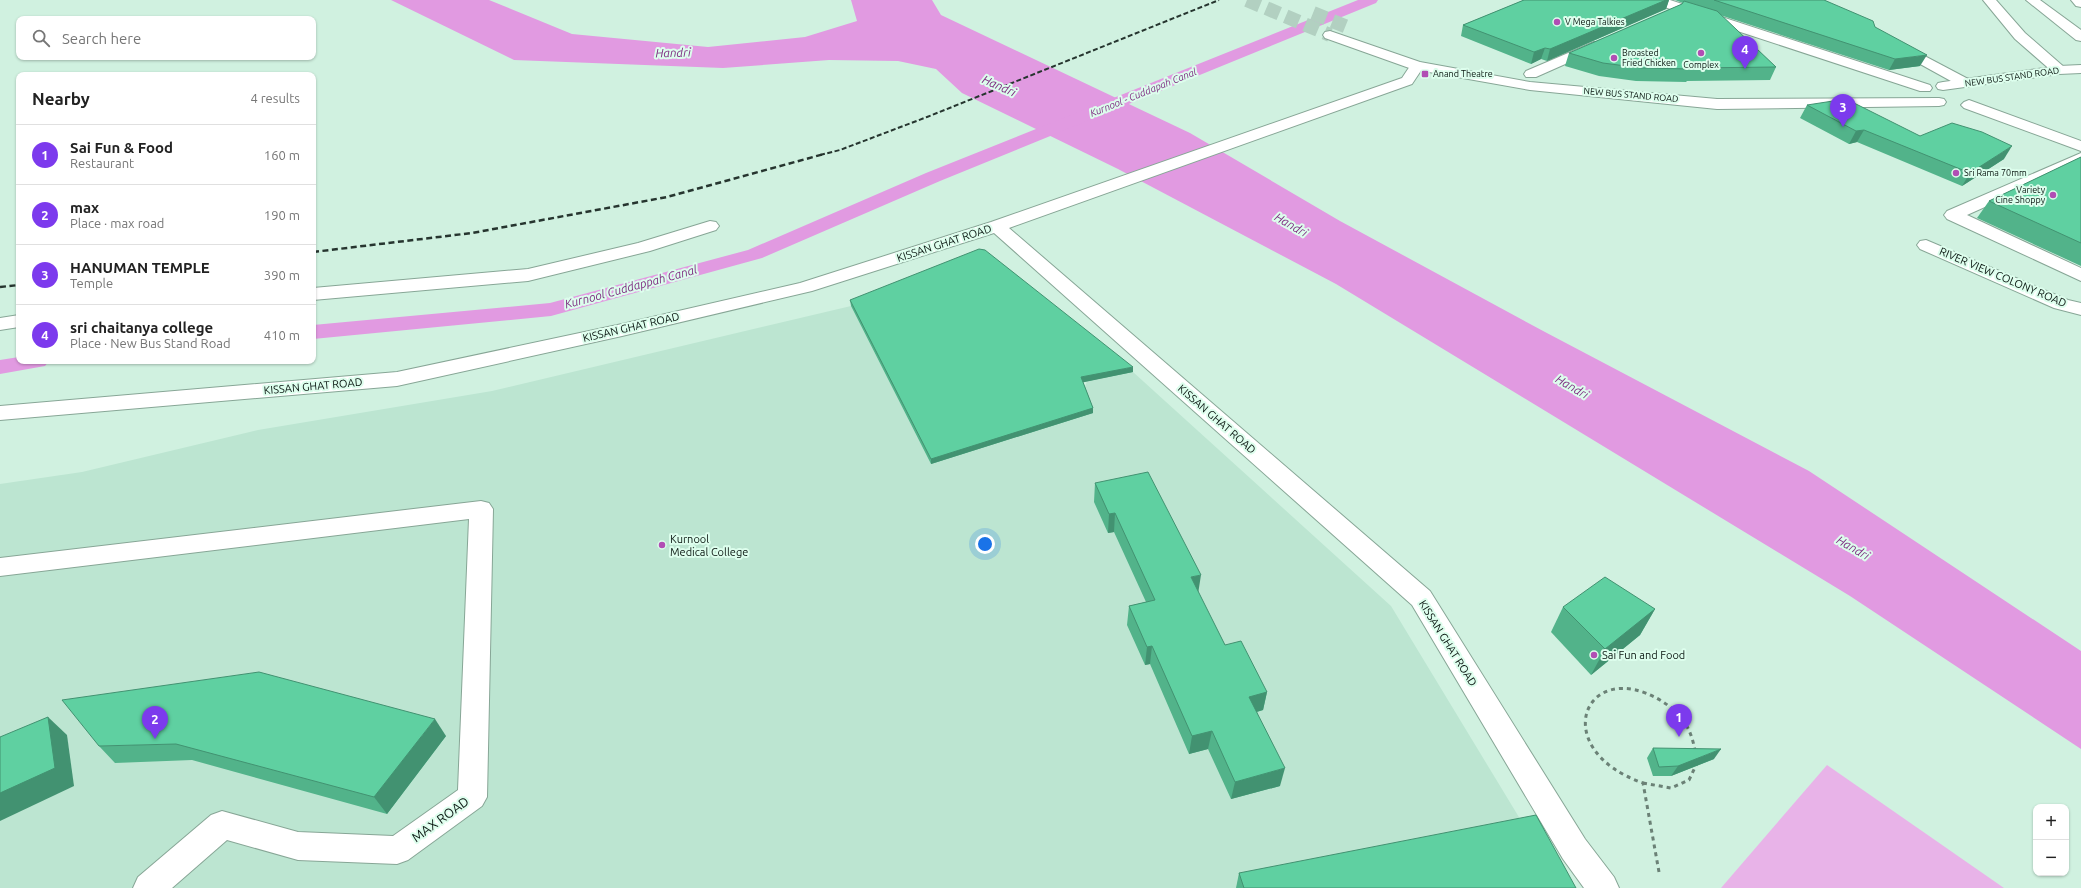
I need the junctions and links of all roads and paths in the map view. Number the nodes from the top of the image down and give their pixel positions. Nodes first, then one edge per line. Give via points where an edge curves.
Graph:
1 (1645, 0) edge
2 (1657, 0) edge
3 (1989, 0) edge
4 (2032, 0) edge
5 (2077, 0) edge
6 (2081, 3) edge
7 (1665, 15) edge
8 (1350, 28) tunnel mouth
9 (1330, 35) tunnel mouth
10 (2081, 37) edge
11 (1609, 40) edge
12 (1889, 42) edge
13 (1399, 44) dead end
14 (1419, 52) dead end
15 (1417, 66) junction
16 (2081, 69) edge
17 (2059, 70) junction
18 (1531, 74) junction
19 (2081, 78) edge
20 (1925, 90) junction
21 (1960, 99) junction
22 (2081, 134) edge
23 (2081, 146) edge
24 (2081, 158) edge
25 (710, 226) dead end
26 (997, 226) junction
27 (1926, 245) dead end
28 (2081, 275) edge
29 (316, 294) edge
30 (2081, 309) edge
31 (16, 321) edge
32 (0, 324) edge
33 (0, 413) edge
34 (0, 567) edge
35 (1643, 783) junction
36 (1659, 872) dead end
37 (149, 888) edge
38 (1603, 888) edge

1 - 7 street via 1672,12
2 - 20 street
3 - 17 street via 2020,36
4 - 10 street
5 - 6 street
8 - 13 street
9 - 15 street, NEW BUS STAND ROAD
11 - 18 street
12 - 21 street
14 - 18 street, NEW BUS STAND ROAD
15 - 21 street, NEW BUS STAND ROAD via 1530,86 1717,104
15 - 26 street via 1407,81
16 - 17 street, NEW BUS STAND ROAD
17 - 21 street, NEW BUS STAND ROAD
18 - 20 street, NEW BUS STAND ROAD via 1695,90
19 - 21 street, NEW BUS STAND ROAD
20 - 21 street
20 - 21 street, NEW BUS STAND ROAD via 1943,86
21 - 22 street
21 - 23 street
24 - 28 street via 1953,215
25 - 29 street via 644,247 528,274
26 - 33 street, KISSAN GHAT ROAD via 805,287 397,379
26 - 38 street, KISSAN GHAT ROAD via 1421,598 1574,849
27 - 30 street, RIVER VIEW COLONY ROAD via 2061,304
31 - 32 street
34 - 37 street, MAX ROAD via 481,509 472,797 397,850 298,846 222,825
35 - 35 path via 1610,766 1593,751 1584,729 1584,716 1594,701 1608,690 1627,688 1647,693 1680,713 1693,734 1697,763 1689,780 1671,788
35 - 36 path

